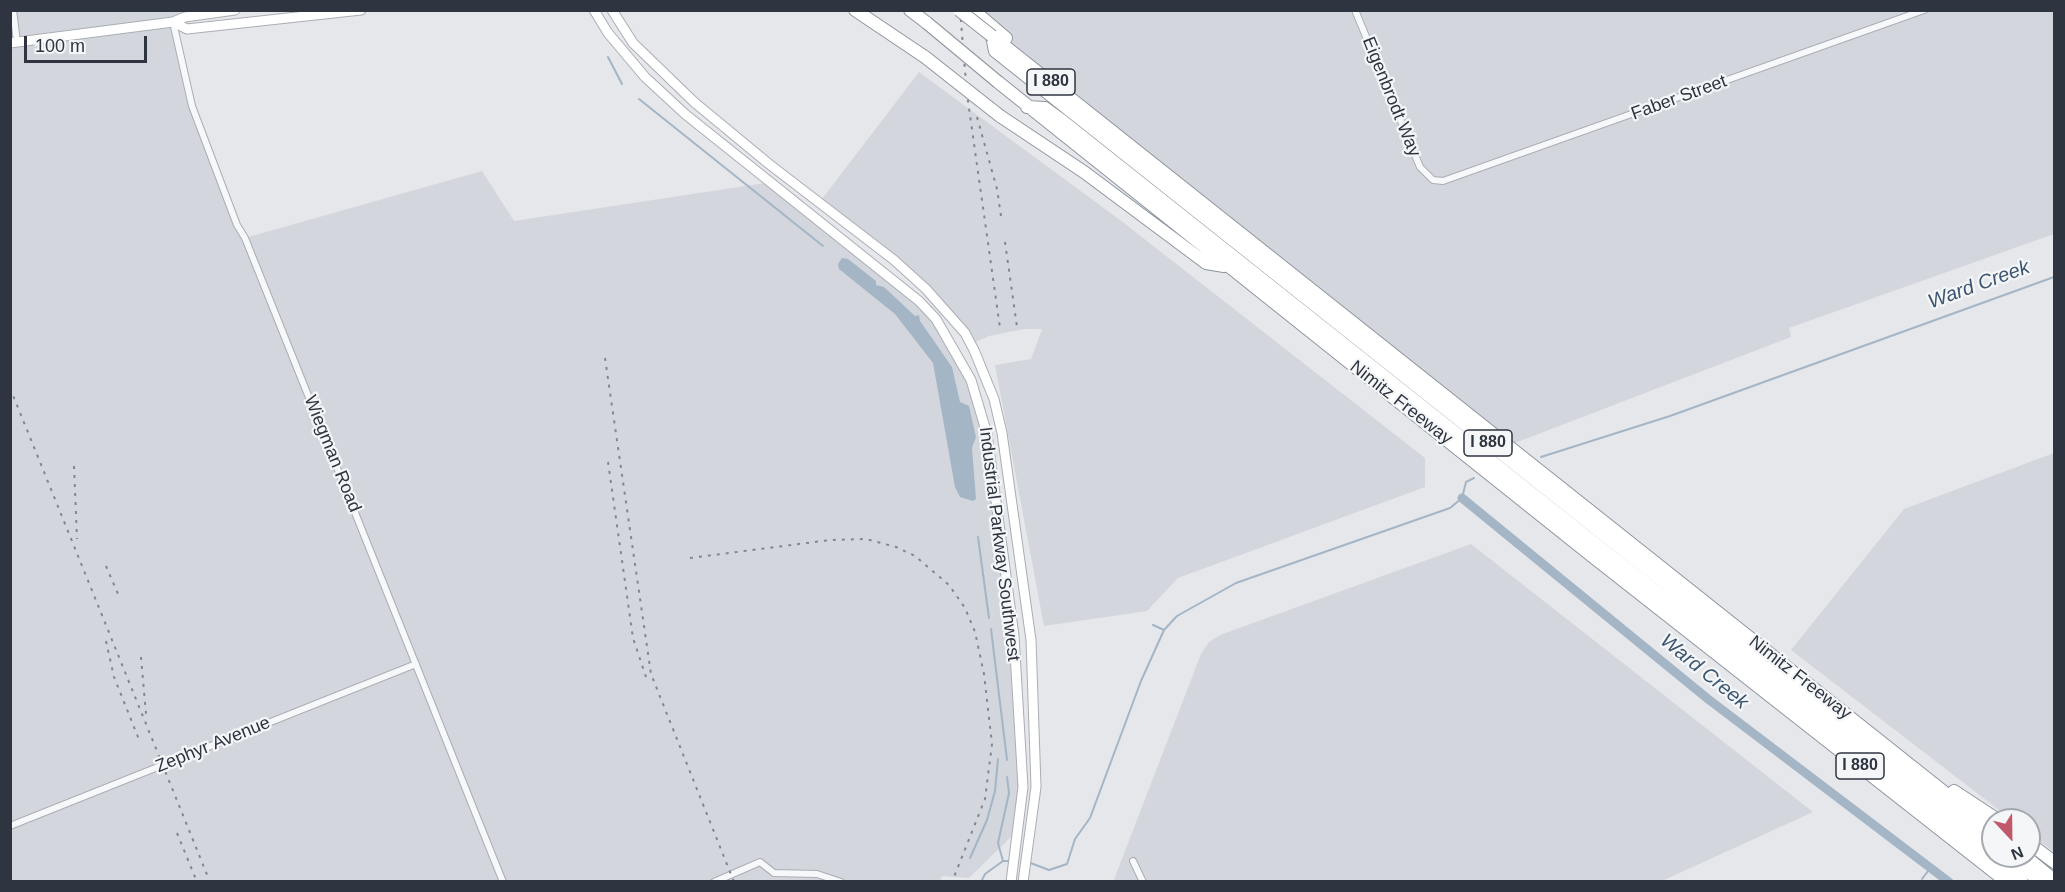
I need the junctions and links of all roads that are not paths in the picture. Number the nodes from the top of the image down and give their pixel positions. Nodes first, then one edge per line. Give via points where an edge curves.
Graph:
1 (13, 10) edge
2 (236, 10) edge
3 (361, 10) edge
4 (594, 10) edge
5 (612, 10) edge
6 (855, 10) edge
7 (868, 10) edge
8 (910, 10) edge
9 (959, 10) edge
10 (973, 10) edge
11 (1355, 10) edge
12 (1924, 10) edge
13 (173, 22) junction
14 (992, 36) junction
15 (14, 42) edge
16 (1011, 50) junction
17 (925, 57) junction
18 (1027, 107) junction
19 (1433, 180) joint
20 (860, 234) junction
21 (847, 242) junction
22 (1228, 267) junction
23 (1014, 636) junction
24 (1031, 640) junction
25 (416, 664) junction
26 (1905, 761) junction
27 (1981, 809) edge
28 (1981, 821) edge
29 (10, 826) edge
30 (1981, 834) edge
31 (2041, 852) edge
32 (1132, 861) dead end
33 (2055, 862) edge
34 (2024, 868) edge
35 (2040, 868) edge
36 (2055, 880) edge
37 (503, 882) edge
38 (714, 882) edge
39 (842, 882) edge
40 (1011, 882) edge
41 (1023, 882) edge
42 (1143, 882) edge
43 (2007, 882) edge
44 (2022, 882) edge
45 (2041, 882) edge

1 - 15 street
2 - 13 main road
3 - 13 main road via 187,29
4 - 21 main road, Industrial Parkway Southwest via 645,77
5 - 20 main road, Industrial Parkway Southwest via 633,43 658,70 769,164
6 - 17 highway
7 - 17 highway
8 - 18 highway, Nimitz Freeway / I 880, bridge
9 - 14 highway, Nimitz Freeway / I 880, bridge
10 - 16 highway via 1005,36
11 - 19 street, Eigenbrodt Way via 1420,167
12 - 19 street, Faber Street via 1452,180
13 - 15 main road
13 - 25 street, Wiegman Road via 192,106 237,225
14 - 16 highway, Nimitz Freeway / I 880
14 - 30 highway, I 880 via 995,51
16 - 26 highway, Nimitz Freeway / I 880
17 - 22 highway, bridge via 1000,116 1101,184 1206,263
18 - 22 highway, Nimitz Freeway / I 880
18 - 44 highway, I 880 via 1045,108 1060,119
20 - 21 main road
20 - 24 main road, Industrial Parkway Southwest via 938,301 965,333 980,362 1002,433
21 - 23 main road, Industrial Parkway Southwest via 936,319 971,380 987,434
22 - 43 highway, Nimitz Freeway / I 880
23 - 24 main road
23 - 40 main road, Industrial Parkway Southwest via 1023,787
24 - 41 main road, Industrial Parkway Southwest via 1036,788
25 - 29 street, Zephyr Avenue
25 - 37 street, Wiegman Road
26 - 27 highway
26 - 28 highway, Nimitz Freeway / I 880
31 - 33 highway
32 - 42 street
34 - 45 highway
35 - 36 highway
38 - 39 street via 760,862 774,873 817,874

